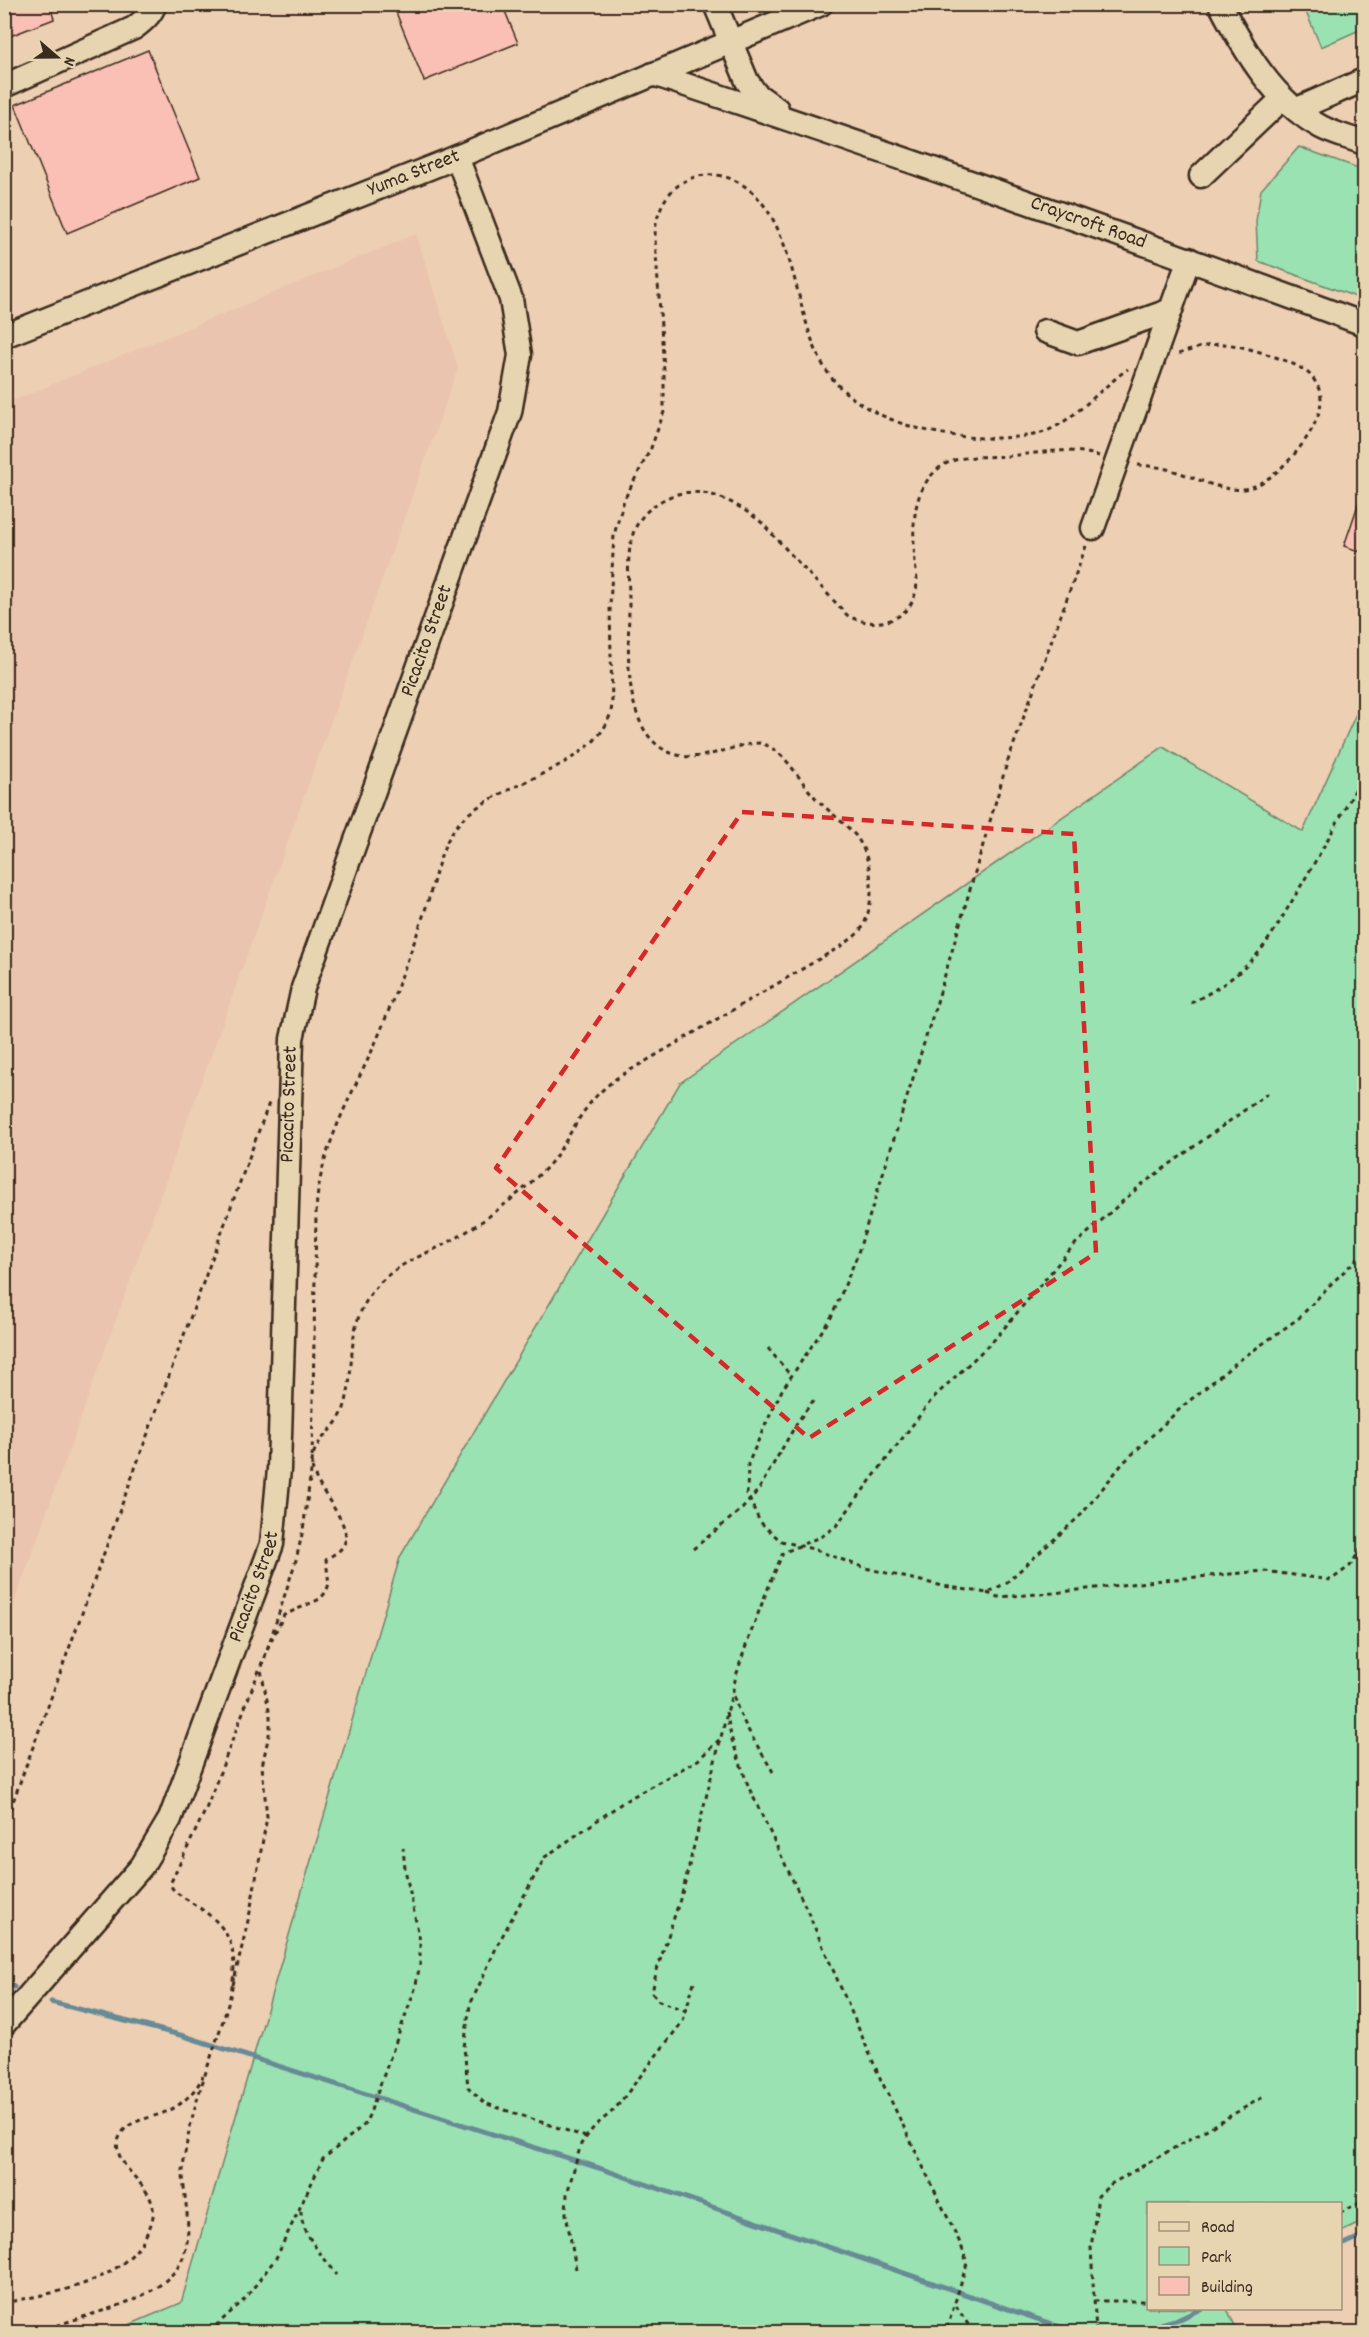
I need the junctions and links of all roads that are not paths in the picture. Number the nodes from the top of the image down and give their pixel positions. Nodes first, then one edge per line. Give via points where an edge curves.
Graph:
1 (155, 4) edge
2 (715, 4) edge
3 (821, 4) edge
4 (1220, 4) edge
5 (731, 42) junction
6 (653, 74) junction
7 (1365, 80) edge
8 (4, 86) edge
9 (1289, 104) junction
10 (812, 127) junction
11 (1365, 143) edge
12 (457, 157) junction
13 (1201, 176) dead end
14 (1189, 259) junction
15 (1171, 310) junction
16 (1365, 324) edge
17 (1045, 331) dead end
18 (6, 332) edge
19 (1093, 528) road end
20 (4, 2024) edge

1 - 8 street via 134,28
2 - 5 street, Craycroft Road
3 - 5 street, Yuma Street
4 - 9 street via 1234,32
5 - 6 street, Yuma Street
5 - 10 street, Craycroft Road via 756,94
6 - 10 street, Craycroft Road
6 - 12 street, Yuma Street
7 - 9 street
9 - 11 street via 1321,127
9 - 13 street
10 - 14 street, Craycroft Road
12 - 18 street, Yuma Street
12 - 20 street, Picacito Street via 511,299 520,355 510,412 303,988 292,1039 279,1469 272,1544 170,1819 142,1866
14 - 15 street
14 - 16 street, Craycroft Road
15 - 17 street via 1078,343
15 - 19 street

